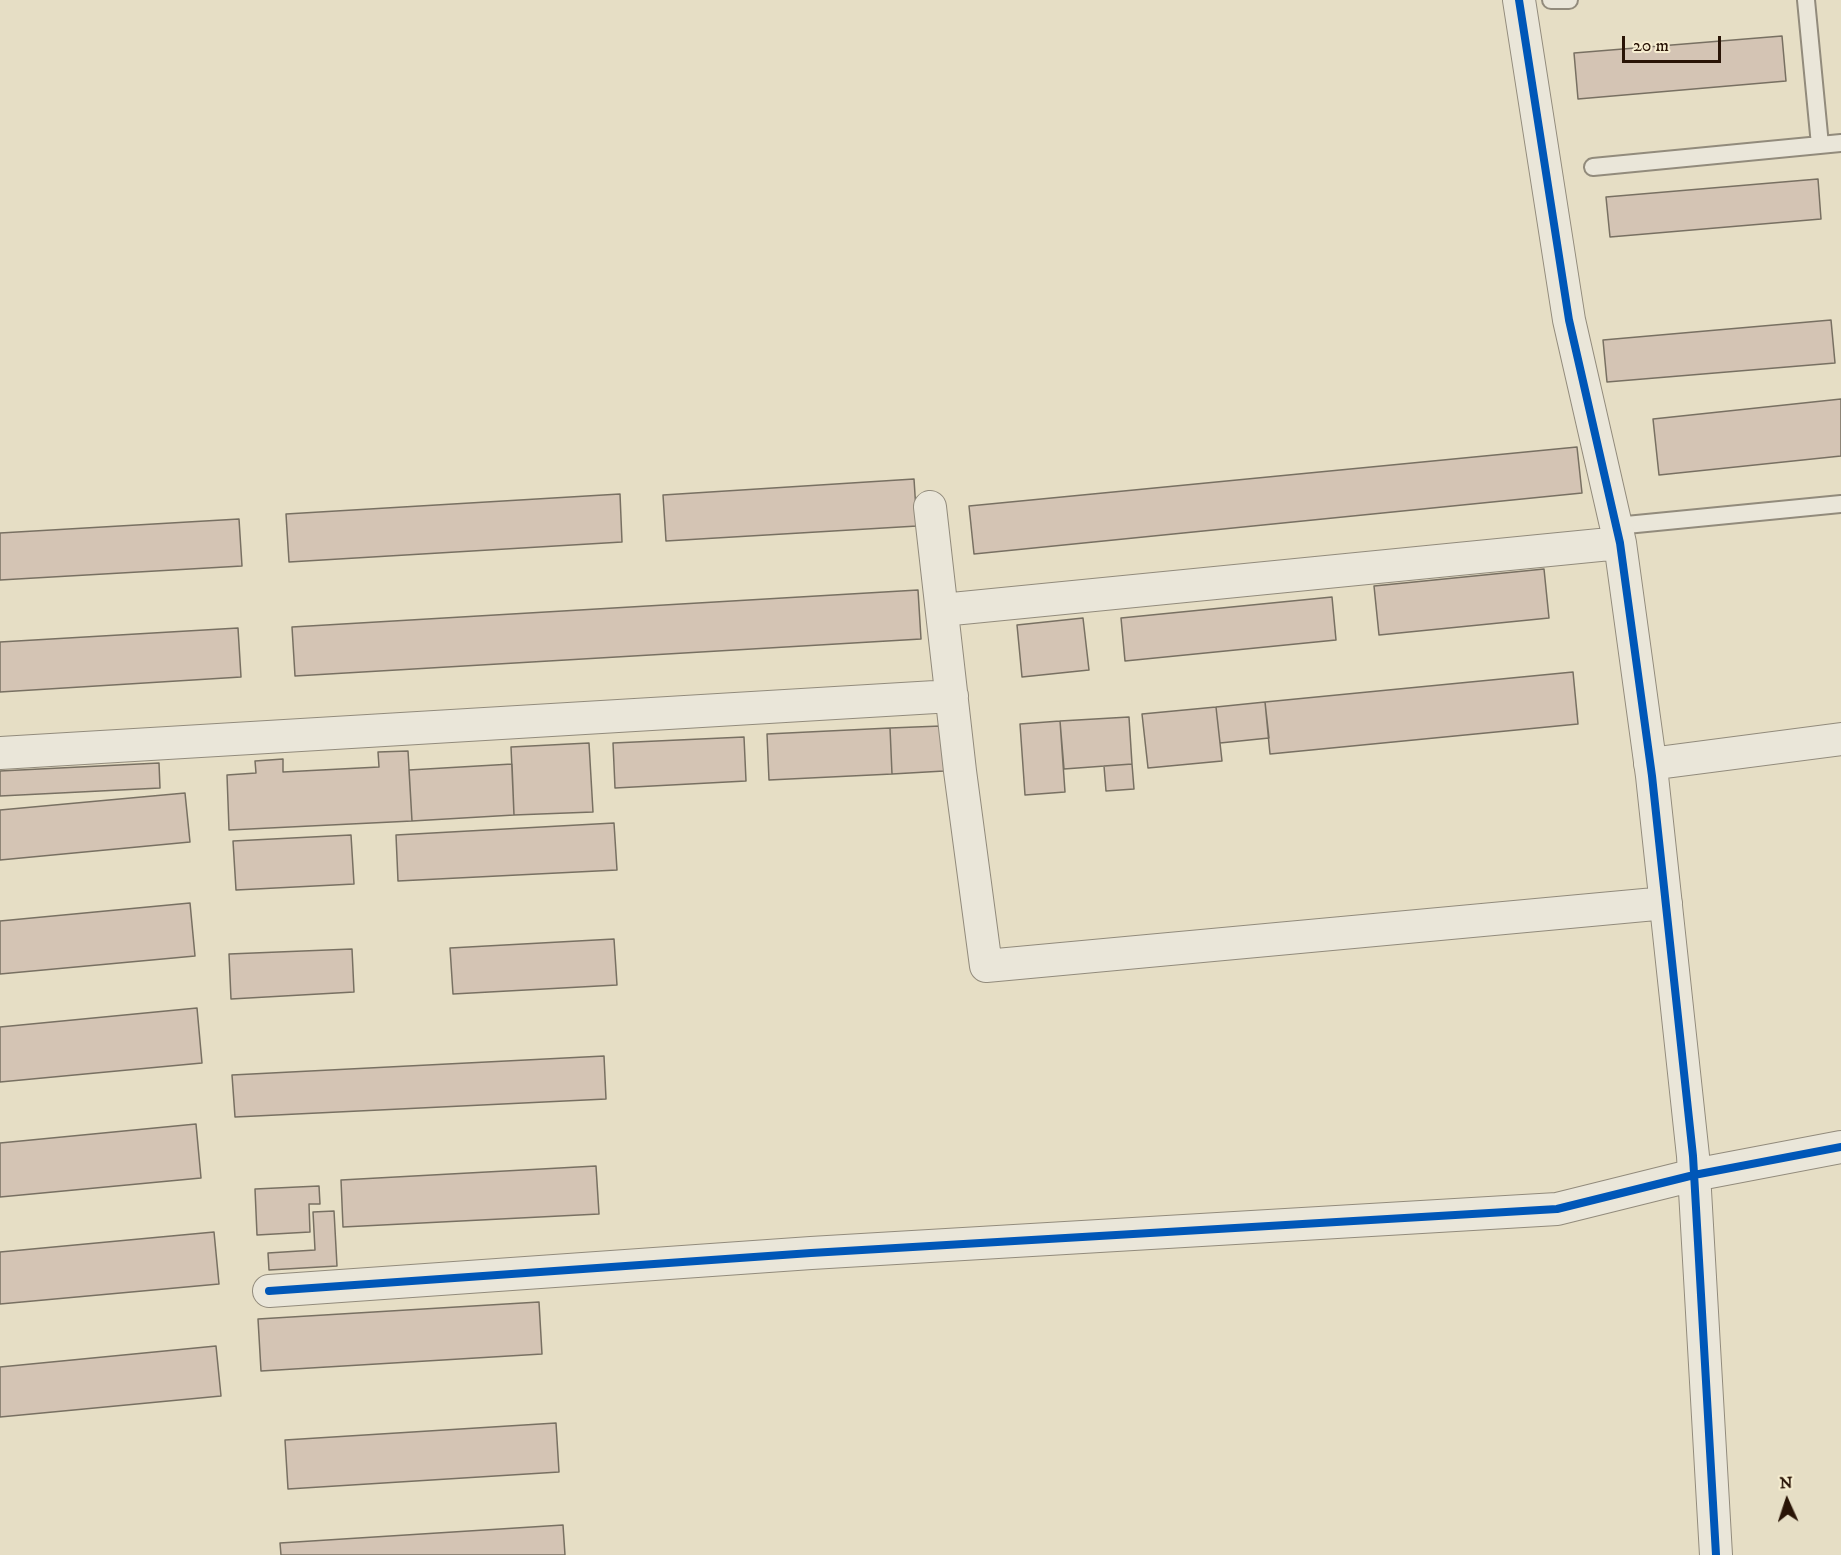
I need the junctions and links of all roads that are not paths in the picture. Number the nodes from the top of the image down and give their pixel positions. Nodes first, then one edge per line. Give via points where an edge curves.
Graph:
1 (1519, 0) edge
2 (1551, 0) edge
3 (1569, 0) edge
4 (1806, 0) edge
5 (1841, 143) edge
6 (1820, 145) junction
7 (1593, 167) dead end
8 (1841, 504) edge
9 (930, 507) dead end
10 (1618, 534) junction
11 (942, 610) junction
12 (952, 696) junction
13 (1841, 739) edge
14 (0, 753) edge
15 (1650, 764) junction
16 (1666, 903) junction
17 (1841, 1147) edge
18 (1694, 1175) junction
19 (269, 1291) dead end
20 (1716, 1555) edge

1 - 10 street via 1569,320
2 - 3 lane
4 - 6 lane
5 - 6 lane
6 - 7 lane
8 - 10 lane
9 - 11 street
10 - 11 street
10 - 15 street
11 - 12 street
12 - 14 street
12 - 16 street via 986,966
13 - 15 street
15 - 16 street
16 - 18 street
17 - 18 street
18 - 19 street via 1557,1209 811,1253
18 - 20 street

